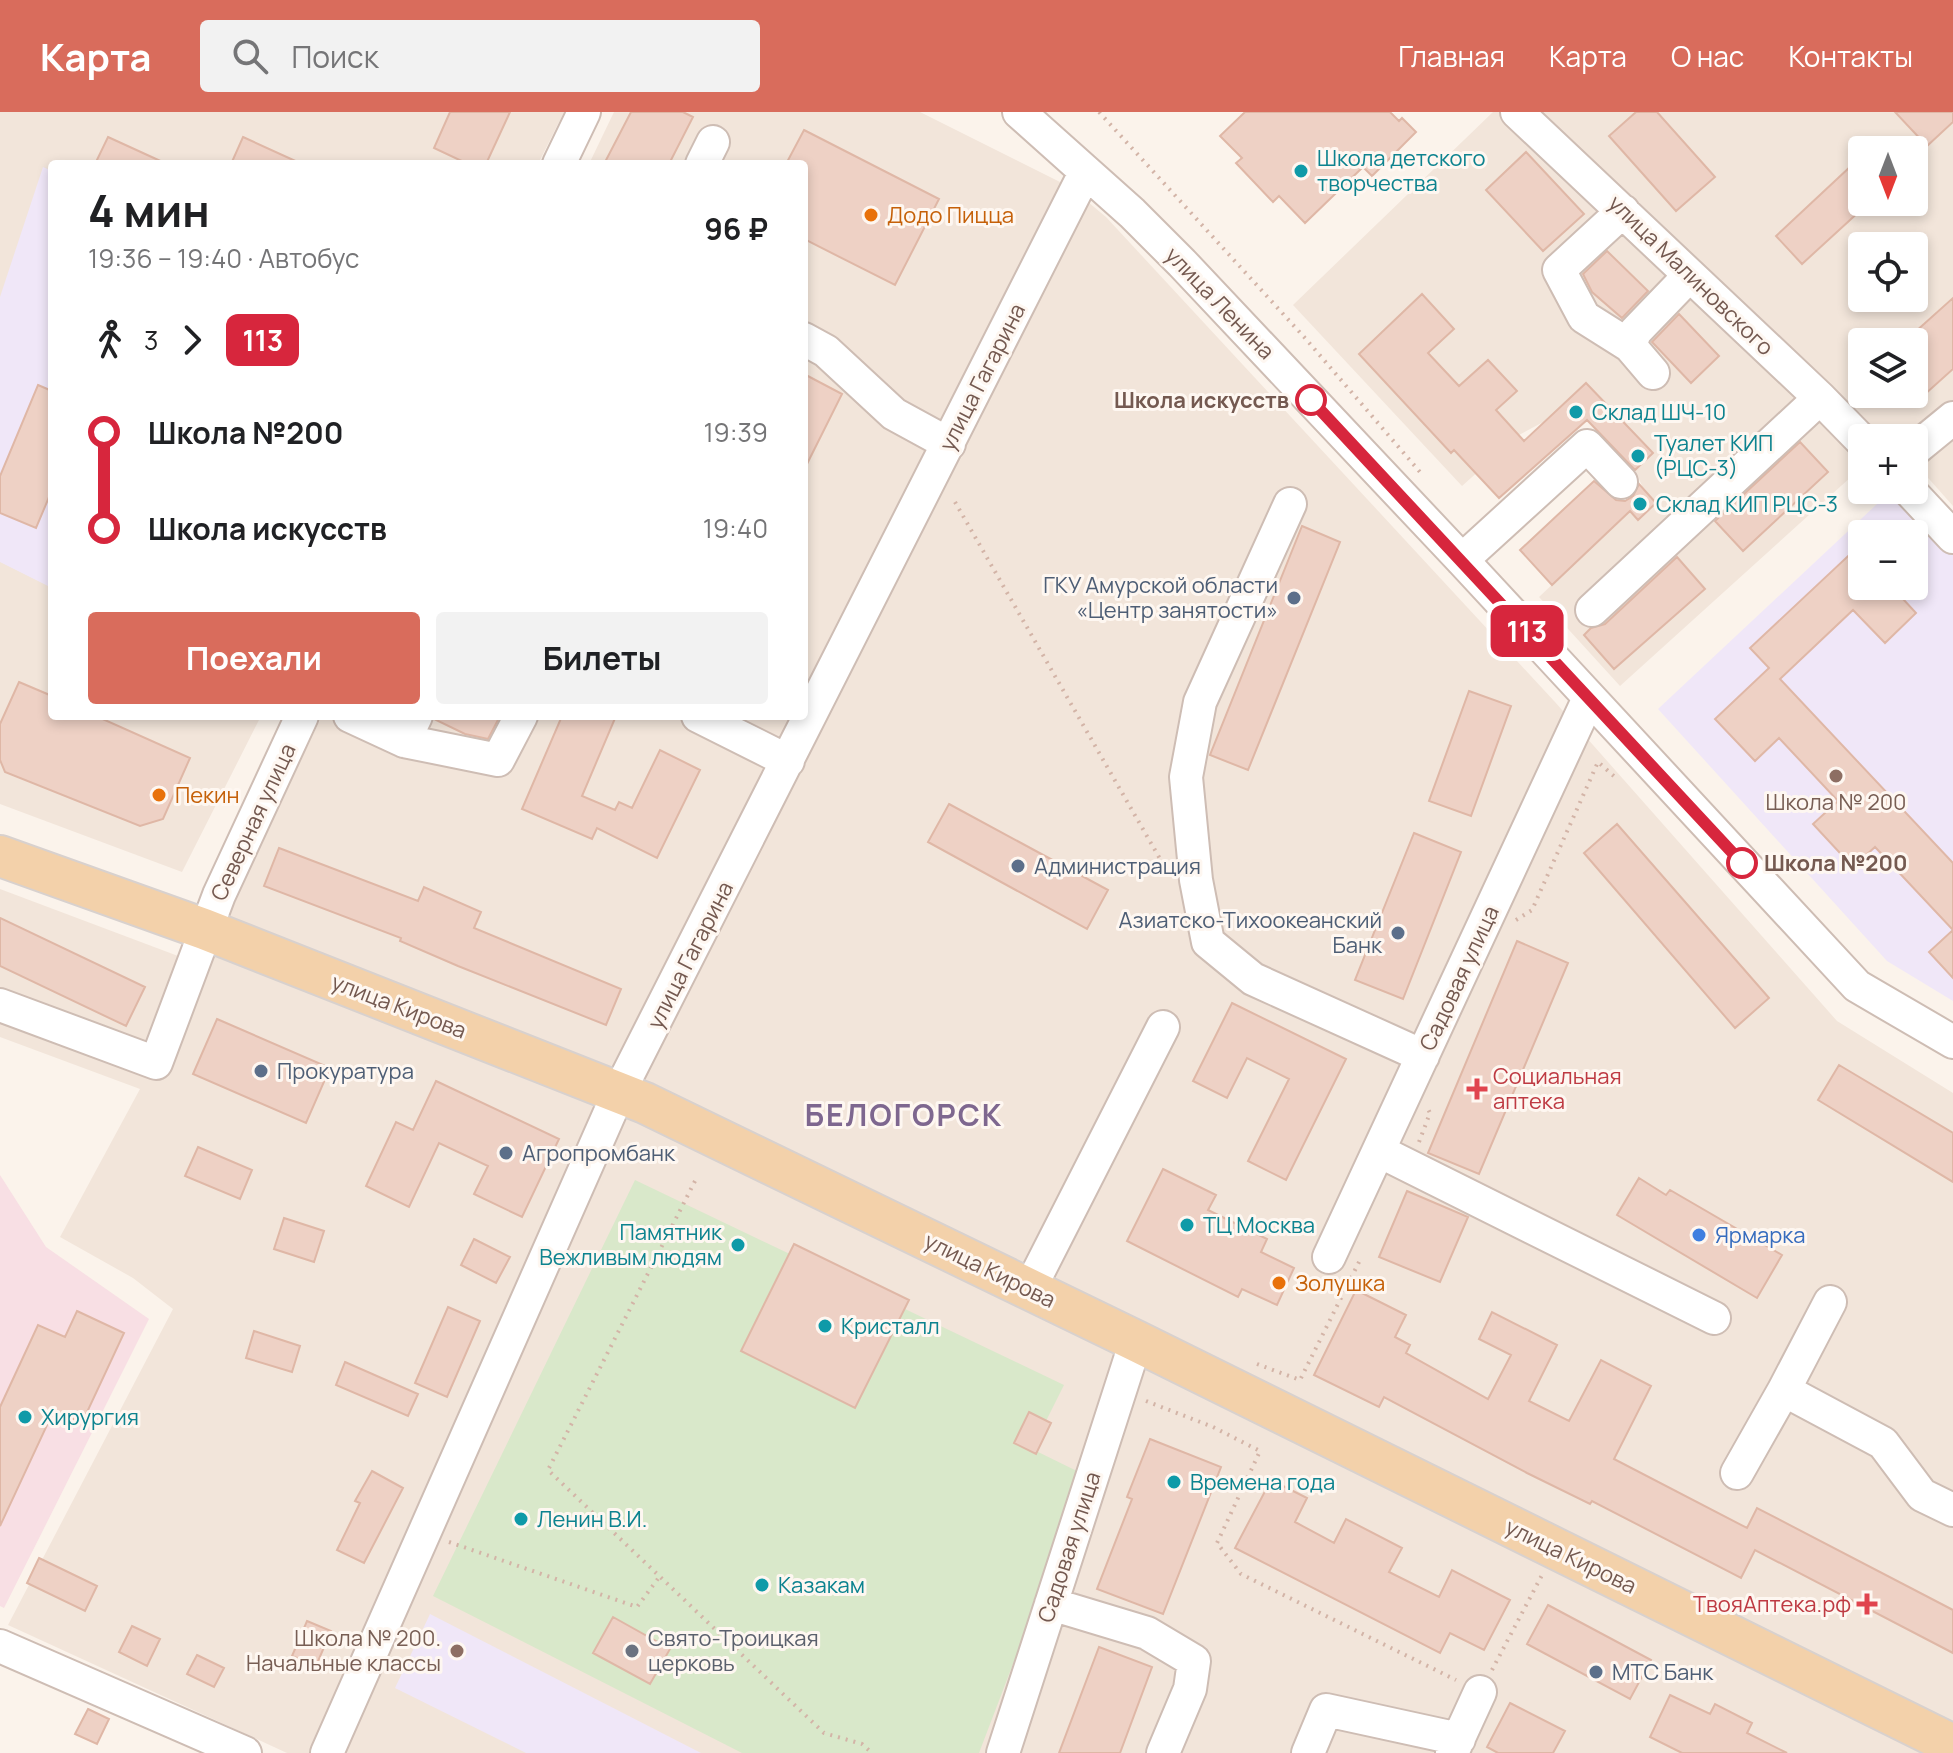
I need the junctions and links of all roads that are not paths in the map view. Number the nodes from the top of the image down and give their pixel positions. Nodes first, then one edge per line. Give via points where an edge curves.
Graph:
1 (584, 112) edge
2 (1019, 112) edge
3 (1031, 112) edge
4 (1517, 112) edge
5 (561, 160) edge
6 (1076, 163) junction
7 (1623, 211) junction
8 (1689, 276) junction
9 (808, 341) edge
10 (1630, 346) junction
11 (1653, 373) dead end
12 (1820, 398) junction
13 (1953, 418) edge
14 (1848, 427) edge
15 (1928, 439) edge
16 (949, 444) junction
17 (1621, 482) dead end
18 (1290, 504) dead end
19 (1922, 504) edge
20 (1953, 537) edge
21 (1462, 560) junction
22 (1592, 610) dead end
23 (1589, 698) junction
24 (300, 720) edge
25 (368, 720) edge
26 (519, 720) edge
27 (706, 720) edge
28 (410, 729) edge
29 (788, 761) junction
30 (0, 856) edge
31 (204, 929) junction
32 (0, 1005) edge
33 (1163, 1027) dead end
34 (1953, 1042) edge
35 (1423, 1056) junction
36 (619, 1092) junction
37 (1379, 1151) junction
38 (1329, 1257) dead end
39 (1029, 1290) junction
40 (1830, 1302) dead end
41 (1714, 1318) dead end
42 (1136, 1341) junction
43 (1784, 1390) junction
44 (1737, 1473) dead end
45 (1953, 1510) edge
46 (1051, 1604) junction
47 (0, 1646) edge
48 (1480, 1692) road end
49 (1953, 1745) edge
50 (1455, 1746) edge
51 (245, 1753) edge
52 (327, 1753) edge
53 (1003, 1753) edge
54 (1163, 1753) edge
55 (1308, 1753) edge

1 - 5 street
2 - 6 street, улица Ленина
3 - 6 street
4 - 7 street, улица Малиновского
6 - 16 street, улица Гагарина
6 - 21 street, улица Ленина via 1182,263
7 - 8 street, улица Малиновского
7 - 10 street via 1559,270 1584,317
8 - 10 street via 1635,332
8 - 12 street, улица Малиновского
9 - 16 street via 826,351 894,414
10 - 11 street
12 - 14 street, улица Малиновского
12 - 22 street
13 - 15 street
16 - 29 street, улица Гагарина
17 - 21 street via 1587,446
18 - 35 street via 1197,717 1186,777 1208,942 1253,979
19 - 20 street
21 - 23 street, улица Ленина
23 - 34 street, улица Ленина via 1857,986
23 - 35 street, Садовая улица
24 - 31 street, Северная улица
25 - 28 street
26 - 28 street via 498,760
27 - 29 street
29 - 36 street, улица Гагарина
30 - 31 main road, улица Кирова
31 - 32 street, Северная улица via 156,1063
31 - 36 main road, улица Кирова
33 - 39 street
35 - 37 street, Садовая улица
36 - 39 main road, улица Кирова
36 - 52 street, улица Гагарина
37 - 38 street, Садовая улица
37 - 41 street
39 - 42 main road, улица Кирова
40 - 43 street
42 - 46 street, Садовая улица
42 - 49 main road, улица Кирова
43 - 44 street
43 - 45 street via 1883,1443 1922,1495
46 - 53 street, Садовая улица
46 - 54 street via 1147,1633 1194,1661 1190,1689
47 - 51 street
48 - 50 street
50 - 55 street via 1326,1710

